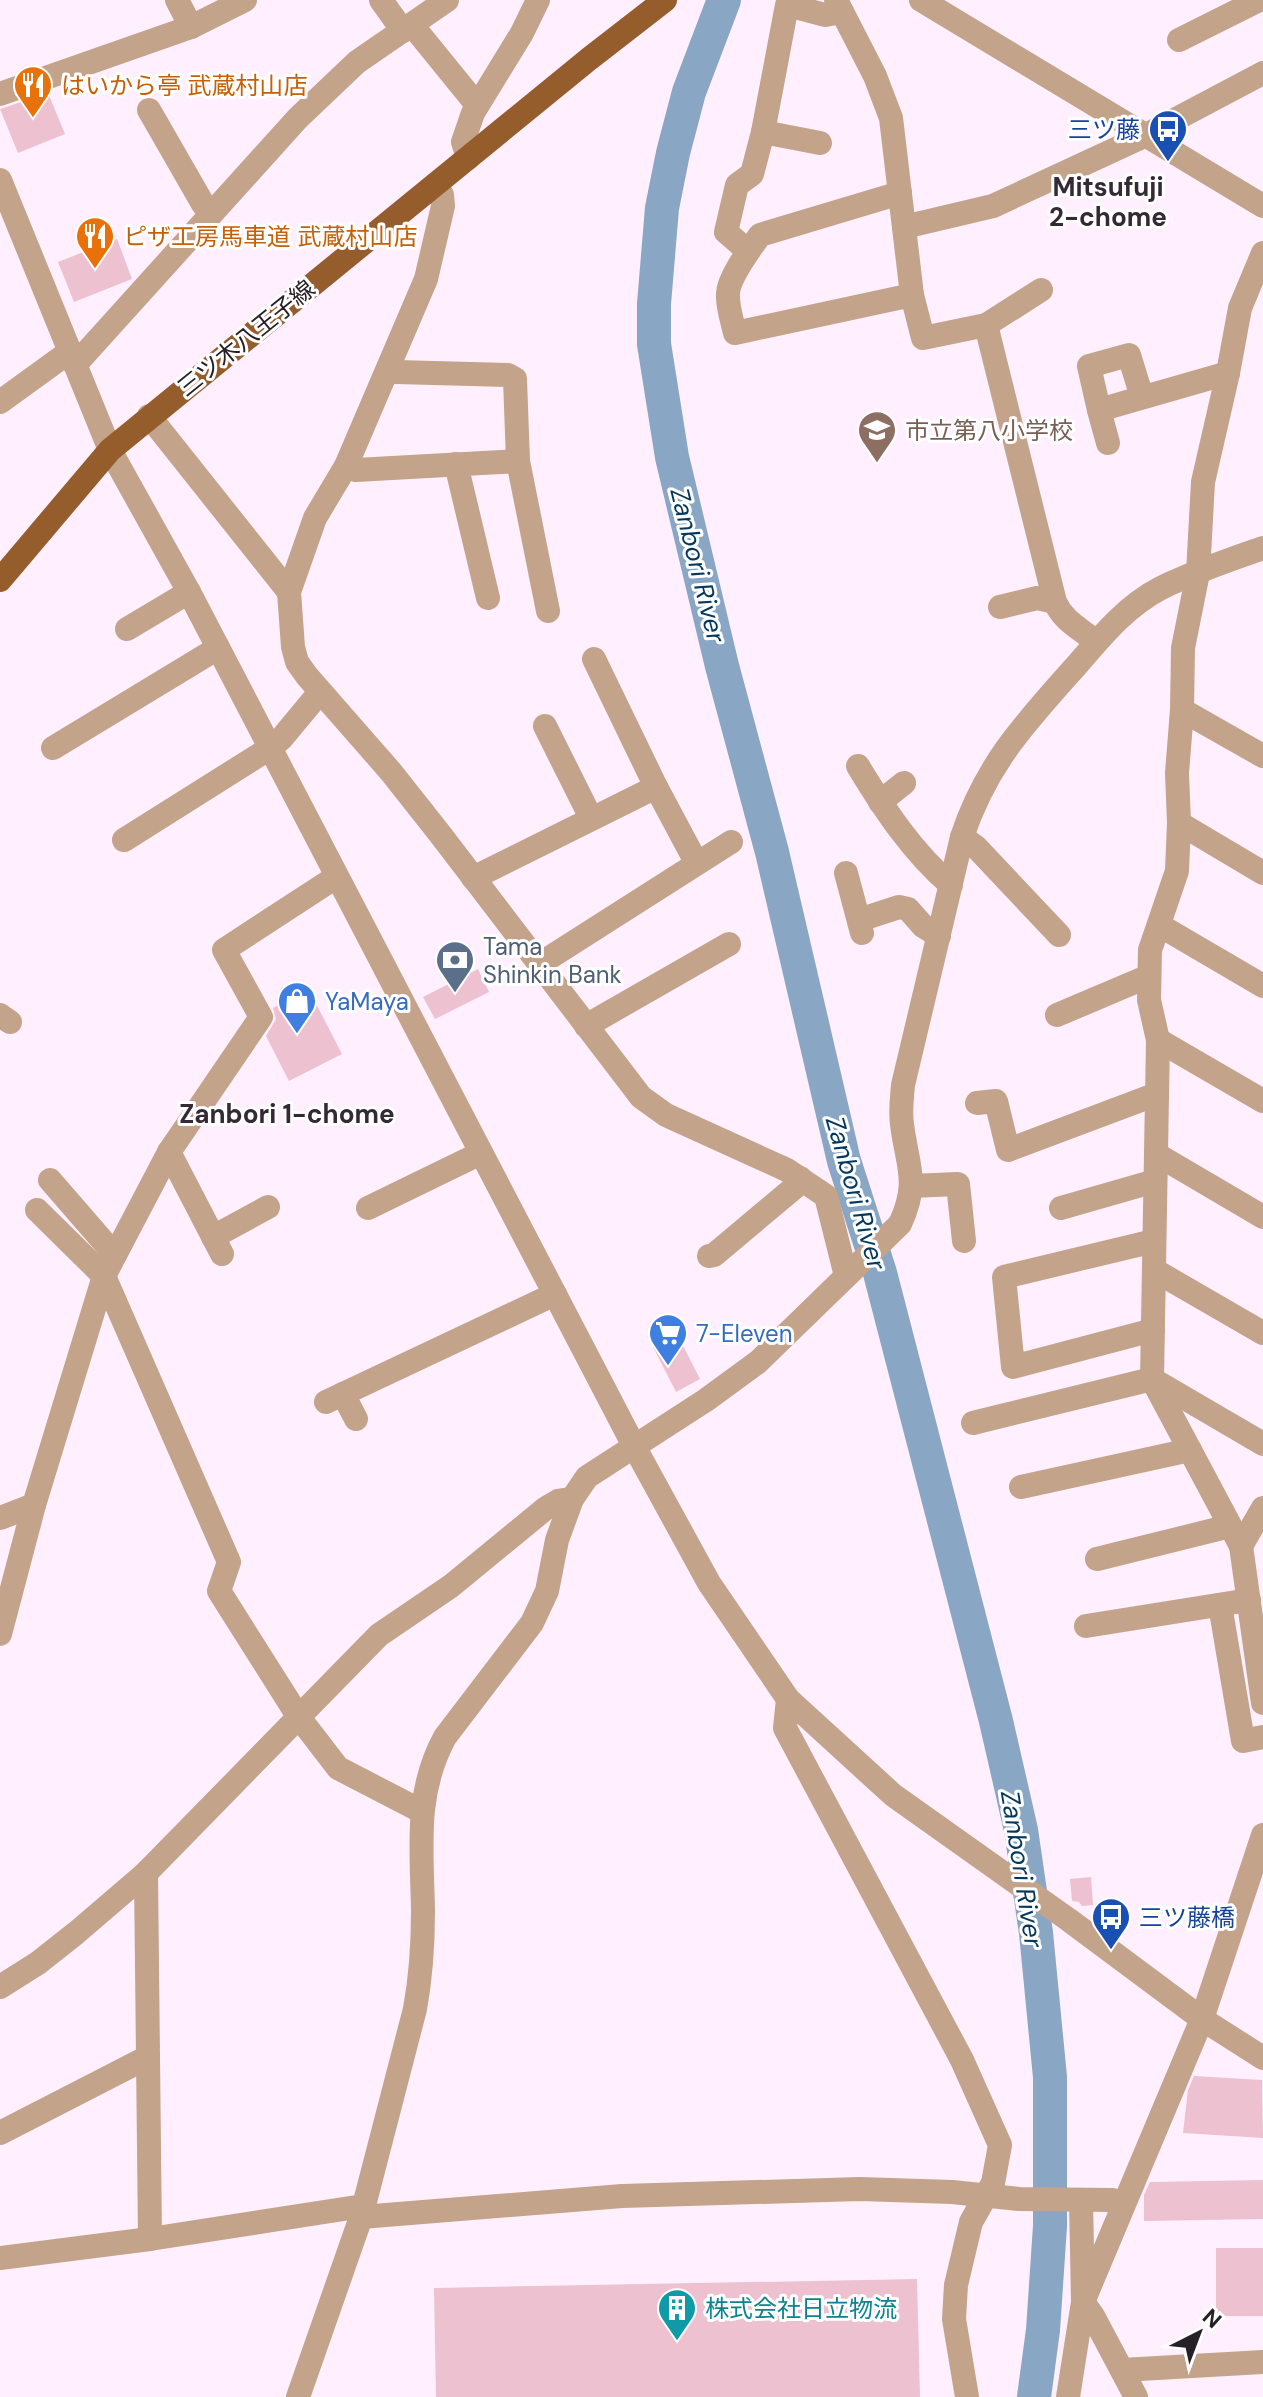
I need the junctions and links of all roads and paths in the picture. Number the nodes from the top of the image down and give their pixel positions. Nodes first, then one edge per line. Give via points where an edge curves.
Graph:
1 (177, 0) edge
2 (245, 0) edge
3 (381, 0) edge
4 (447, 0) edge
5 (538, 0) edge
6 (665, 0) edge
7 (921, 0) edge
8 (1259, 0) edge
9 (839, 6) edge
10 (191, 27) junction
11 (407, 28) junction
12 (1179, 40) dead end
13 (1263, 73) edge
14 (0, 94) edge
15 (477, 105) junction
16 (149, 110) dead end
17 (763, 132) junction
18 (1144, 136) junction
19 (820, 143) dead end
20 (468, 158) junction
21 (0, 180) edge
22 (435, 185) junction
23 (900, 193) junction
24 (1263, 206) edge
25 (211, 214) junction
26 (904, 227) junction
27 (748, 251) junction
28 (1263, 253) edge
29 (1041, 290) dead end
30 (912, 295) junction
31 (986, 325) junction
32 (72, 358) junction
33 (389, 368) junction
34 (1228, 373) junction
35 (1142, 397) junction
36 (0, 402) edge
37 (1099, 410) junction
38 (149, 416) junction
39 (1108, 443) dead end
40 (110, 450) junction
41 (518, 461) junction
42 (456, 464) junction
43 (346, 466) junction
44 (1263, 548) edge
45 (1198, 573) junction
46 (0, 580) edge
47 (189, 592) junction
48 (289, 592) junction
49 (488, 598) dead end
50 (1055, 602) junction
51 (1000, 607) dead end
52 (548, 611) dead end
53 (127, 629) dead end
54 (1096, 642) junction
55 (218, 648) junction
56 (594, 659) dead end
57 (320, 692) junction
58 (1182, 710) junction
59 (545, 726) dead end
60 (53, 748) dead end
61 (270, 748) junction
62 (1263, 756) edge
63 (858, 766) dead end
64 (904, 783) dead end
65 (656, 787) junction
66 (880, 802) junction
67 (591, 818) junction
68 (1179, 823) junction
69 (962, 837) junction
70 (124, 840) dead end
71 (731, 842) dead end
72 (696, 862) junction
73 (846, 873) dead end
74 (1263, 873) edge
75 (336, 877) junction
76 (473, 878) junction
77 (951, 885) junction
78 (1159, 925) junction
79 (1059, 935) dead end
80 (939, 936) junction
81 (729, 944) dead end
82 (538, 965) junction
83 (1149, 976) junction
84 (1263, 986) edge
85 (1057, 1015) dead end
86 (586, 1026) junction
87 (1158, 1040) junction
88 (1157, 1094) junction
89 (1263, 1101) edge
90 (977, 1103) dead end
91 (169, 1152) junction
92 (481, 1153) junction
93 (1156, 1154) junction
94 (793, 1174) junction
95 (50, 1180) dead end
96 (1155, 1181) junction
97 (911, 1186) junction
98 (268, 1207) dead end
99 (368, 1208) dead end
100 (1061, 1208) dead end
101 (37, 1210) dead end
102 (1263, 1217) edge
103 (964, 1241) dead end
104 (1154, 1241) junction
105 (709, 1256) dead end
106 (110, 1266) junction
107 (1154, 1270) junction
108 (848, 1274) junction
109 (555, 1294) junction
110 (1153, 1330) junction
111 (1263, 1333) edge
112 (1152, 1379) junction
113 (356, 1419) dead end
114 (973, 1423) dead end
115 (1263, 1444) edge
116 (634, 1446) junction
117 (1190, 1450) junction
118 (1021, 1487) dead end
119 (572, 1499) junction
120 (34, 1505) junction
121 (1263, 1508) edge
122 (0, 1518) edge
123 (1235, 1536) junction
124 (1097, 1559) dead end
125 (1254, 1601) edge
126 (1220, 1605) junction
127 (1086, 1626) dead end
128 (0, 1634) edge
129 (788, 1699) junction
130 (1263, 1703) edge
131 (298, 1716) junction
132 (1263, 1737) edge
133 (421, 1811) junction
134 (1263, 1835) edge
135 (146, 1873) junction
136 (0, 1987) edge
137 (1202, 2019) junction
138 (148, 2057) junction
139 (1263, 2058) edge
140 (0, 2133) edge
141 (984, 2196) junction
142 (1076, 2200) junction
143 (1122, 2205) junction
144 (362, 2212) junction
145 (150, 2239) junction
146 (0, 2258) edge
147 (1083, 2302) junction
148 (1263, 2362) edge
149 (1122, 2370) junction
150 (298, 2397) edge
151 (967, 2397) edge
152 (1068, 2397) edge
153 (1136, 2397) edge

1 - 10 street
2 - 10 street
3 - 11 street
4 - 11 street
5 - 15 street
6 - 20 main road, 三ツ木八王子線
7 - 18 street
8 - 12 street
9 - 17 street via 825,15 787,5
9 - 23 street via 891,118
10 - 14 street
11 - 15 street
11 - 25 street via 331,86
13 - 18 street
15 - 20 street via 463,142
16 - 25 street
17 - 19 street
17 - 27 street via 752,174 737,185 726,232
18 - 24 street
18 - 26 street via 993,206
20 - 22 main road, 三ツ木八王子線
21 - 32 street
22 - 33 street via 443,206 437,239
22 - 38 main road, 三ツ木八王子線
23 - 26 street
23 - 27 street via 760,235
25 - 32 street
26 - 30 street
27 - 30 street via 728,290 735,333
28 - 34 street via 1240,308
29 - 31 street
30 - 31 street via 923,338
31 - 50 street
32 - 36 street
32 - 40 street
33 - 41 street via 515,379
33 - 43 street
34 - 35 street
34 - 45 street via 1203,482
35 - 37 street
35 - 37 street via 1129,355 1089,366
37 - 39 street
38 - 40 main road, 三ツ木八王子線
38 - 48 street
40 - 46 main road, 三ツ木八王子線
40 - 47 street
41 - 42 street
41 - 52 street
42 - 43 street via 356,470
42 - 49 street
43 - 48 street via 315,518
44 - 45 street
45 - 54 street via 1160,588
45 - 58 street via 1183,648
47 - 53 street
47 - 55 street
48 - 57 street via 297,662
50 - 51 street via 1037,598
50 - 54 street via 1068,621
54 - 69 street via 1001,754
55 - 60 street
55 - 61 street
56 - 65 street
57 - 61 street
57 - 76 street via 391,772
58 - 62 street
58 - 68 street
59 - 67 street
61 - 70 street
61 - 75 street
63 - 66 street
64 - 66 street
65 - 67 street
65 - 72 street
66 - 77 street via 931,868
67 - 76 street
68 - 74 street
68 - 78 street via 1177,871
69 - 77 street
69 - 79 street
71 - 72 street
72 - 82 street
73 - 80 street via 861,927 899,907
75 - 91 street via 224,950 261,1017
75 - 92 street
76 - 82 street
77 - 80 street
78 - 83 street via 1150,950
78 - 84 street
80 - 97 street via 903,1085 901,1123
81 - 86 street
82 - 86 street
83 - 85 street
83 - 87 street
86 - 94 street via 652,1106
87 - 88 street
87 - 89 street
88 - 90 street via 1008,1150 996,1101
88 - 93 street
91 - 98 street via 218,1246
91 - 106 street
92 - 99 street
92 - 109 street
93 - 96 street
93 - 102 street
94 - 105 street via 795,1187
94 - 108 street via 826,1196
95 - 106 street
96 - 100 street
96 - 104 street
97 - 103 street via 958,1184
97 - 108 street via 895,1231
101 - 106 street
104 - 107 street
104 - 110 street via 1004,1277 1013,1367
106 - 120 street
106 - 131 street via 229,1562 219,1591
107 - 110 street
107 - 111 street
108 - 116 street via 758,1362
109 - 113 street via 334,1398
109 - 116 street
110 - 112 street
112 - 114 street
112 - 115 street
112 - 117 street
116 - 119 street via 587,1477
116 - 129 street via 709,1583
117 - 118 street
117 - 123 street
119 - 131 street via 546,1508 451,1586 379,1635
119 - 133 street via 547,1591 532,1623 445,1737 426,1782
120 - 122 street
120 - 128 street
121 - 123 street
123 - 124 street
123 - 125 street
125 - 126 street
125 - 130 street
126 - 127 street
126 - 132 street via 1243,1741
129 - 137 street via 893,1795
129 - 141 street via 785,1728 995,2131 1000,2145 997,2167
131 - 133 street via 338,1768
131 - 135 street
133 - 144 street via 421,1981
134 - 137 street
135 - 136 street via 38,1963
135 - 138 street
137 - 139 street
137 - 143 street
138 - 140 street
138 - 145 street
141 - 142 street
141 - 144 street via 860,2189
141 - 151 street via 971,2222 956,2285 954,2319
142 - 143 street
142 - 147 street
143 - 147 street
144 - 145 street
144 - 150 street
145 - 146 street
147 - 149 street
147 - 152 street
148 - 149 street
149 - 153 street

